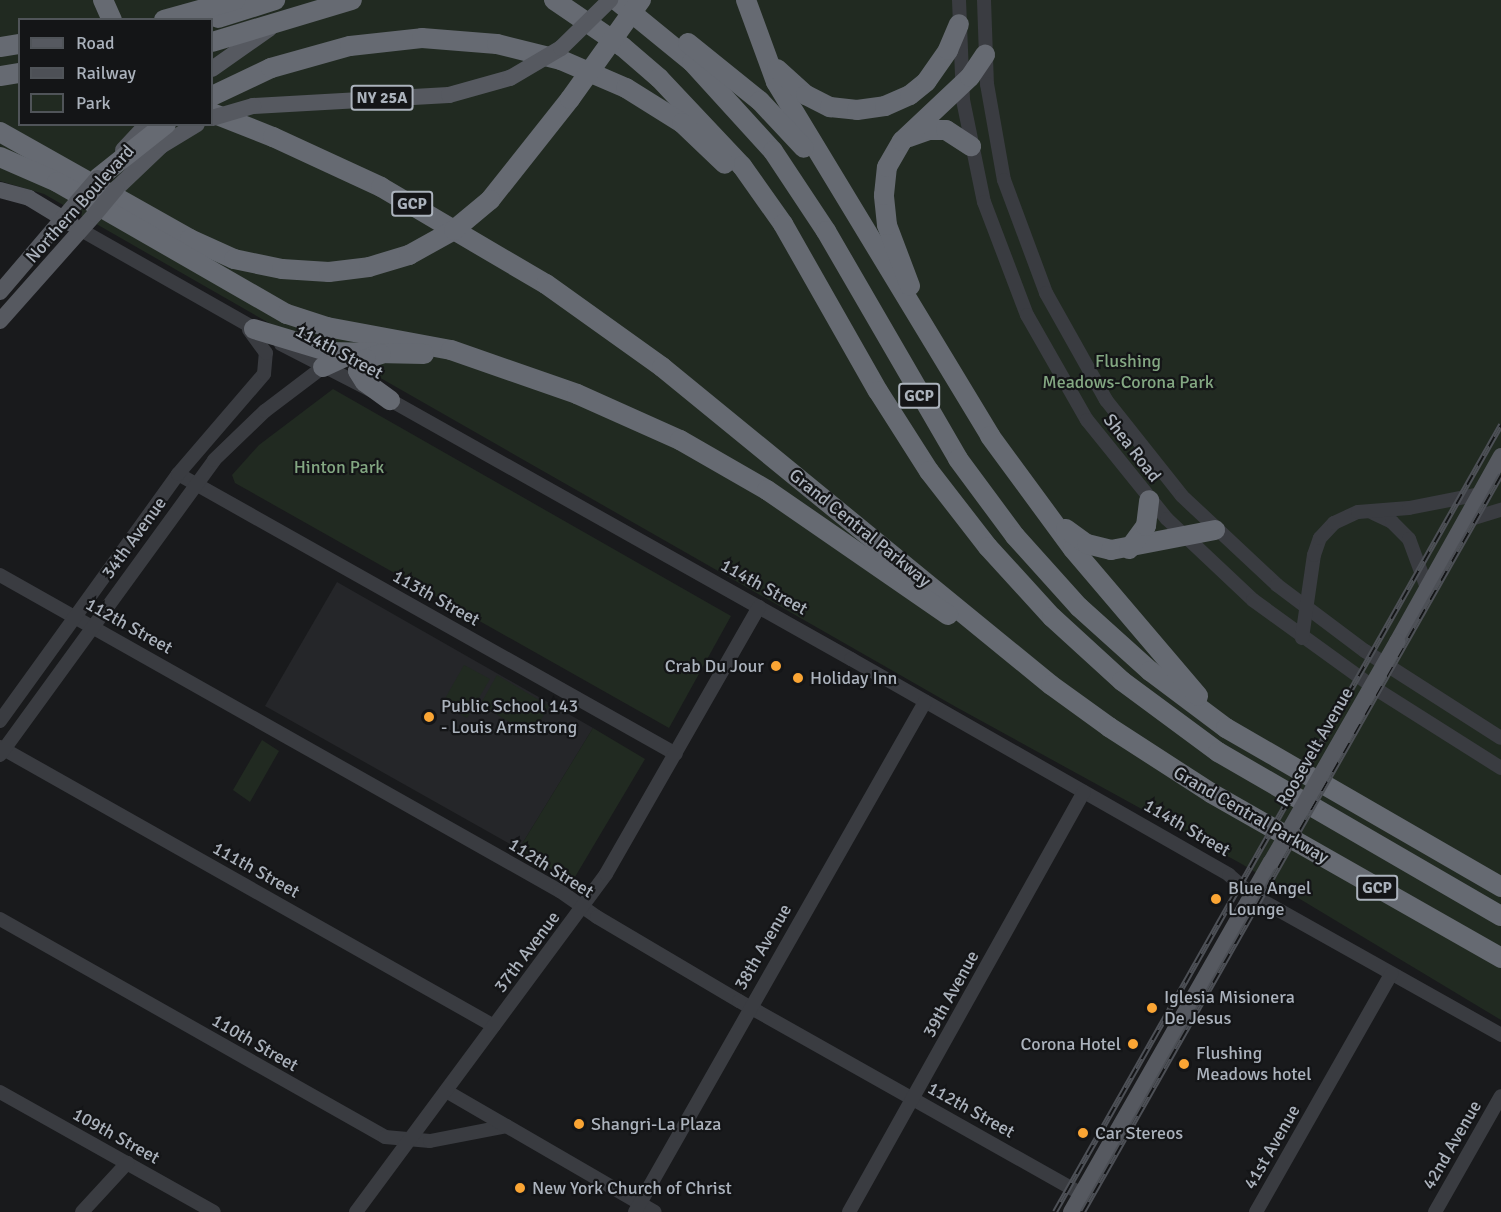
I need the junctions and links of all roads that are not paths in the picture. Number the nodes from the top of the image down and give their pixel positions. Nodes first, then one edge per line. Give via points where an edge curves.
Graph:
1 (103, 0) edge
2 (235, 0) edge
3 (275, 0) edge
4 (319, 0) edge
5 (352, 0) edge
6 (554, 0) edge
7 (610, 0) edge
8 (616, 0) edge
9 (630, 0) edge
10 (641, 0) edge
11 (746, 0) edge
12 (959, 0) edge
13 (984, 0) edge
14 (111, 18) edge
15 (171, 18) edge
16 (213, 20) edge
17 (959, 24) junction
18 (758, 39) junction
19 (213, 42) edge
20 (18, 45) edge
21 (0, 47) edge
22 (18, 51) edge
23 (985, 55) junction
24 (213, 68) edge
25 (18, 73) edge
26 (0, 76) edge
27 (962, 85) junction
28 (214, 96) edge
29 (213, 113) edge
30 (213, 118) edge
31 (183, 126) edge
32 (162, 129) edge
33 (0, 132) edge
34 (273, 136) junction
35 (898, 146) junction
36 (971, 146) junction
37 (0, 157) edge
38 (98, 178) joint
39 (0, 190) edge
40 (63, 218) junction
41 (81, 230) junction
42 (153, 236) junction
43 (868, 238) junction
44 (795, 245) junction
45 (409, 255) junction
46 (0, 292) edge
47 (234, 317) junction
48 (0, 321) edge
49 (254, 328) junction
50 (354, 354) junction
51 (384, 354) junction
52 (484, 361) junction
53 (323, 368) junction
54 (956, 380) junction
55 (390, 400) junction
56 (1501, 456) edge
57 (1011, 465) junction
58 (178, 474) junction
59 (195, 484) junction
60 (1480, 494) junction
61 (1149, 500) junction
62 (1501, 510) edge
63 (1368, 511) junction
64 (1464, 521) junction
65 (1215, 530) junction
66 (1185, 538) junction
67 (1129, 549) junction
68 (0, 575) edge
69 (1427, 588) junction
70 (759, 607) junction
71 (1307, 609) junction
72 (74, 617) junction
73 (92, 627) junction
74 (1302, 638) junction
75 (1071, 700) junction
76 (925, 702) junction
77 (0, 721) edge
78 (1501, 738) edge
79 (1501, 744) edge
80 (2, 750) edge
81 (1267, 753) junction
82 (676, 754) junction
83 (1487, 760) junction
84 (1501, 768) edge
85 (1084, 792) junction
86 (1501, 887) edge
87 (1252, 895) junction
88 (582, 908) junction
89 (1501, 916) edge
90 (0, 919) edge
91 (1501, 958) edge
92 (1391, 974) junction
93 (750, 1007) junction
94 (494, 1026) junction
95 (1501, 1035) edge
96 (446, 1091) junction
97 (0, 1092) edge
98 (1501, 1096) edge
99 (914, 1098) junction
100 (507, 1126) junction
101 (410, 1139) junction
102 (127, 1163) junction
103 (1082, 1194) junction
104 (637, 1208) edge
105 (82, 1212) edge
106 (214, 1212) edge
107 (356, 1212) edge
108 (655, 1212) edge
109 (849, 1212) edge
110 (1071, 1212) edge
111 (1256, 1212) edge
112 (1435, 1212) edge

1 - 14 highway
2 - 15 highway
3 - 16 highway
4 - 24 main road via 258,35
5 - 19 highway, bridge
6 - 44 highway, Grand Central Parkway / GCP via 623,47 694,111 756,185
7 - 30 main road, NY 25A, bridge via 561,48 510,78 449,95 253,106
8 - 81 highway, GCP via 692,62 773,151 814,211 945,440 1030,555 1131,656 1187,701
9 - 43 highway via 772,113 810,155
10 - 45 highway, bridge via 490,200 454,230
11 - 18 highway
12 - 17 street, Shea Road
13 - 23 street, Shea Road
17 - 18 highway via 944,57 921,87 898,102 864,110 830,107 806,95 780,72
17 - 27 street, Shea Road
18 - 43 highway via 776,82
20 - 21 highway, bridge
21 - 22 highway
23 - 27 highway
23 - 65 street, Shea Road via 993,130 1004,180 1056,315 1124,426 1164,477
25 - 26 highway
27 - 35 highway
27 - 36 street, Shea Road
28 - 34 highway
28 - 44 highway via 300,57 372,42 448,39 520,48 604,77 673,116 725,164
29 - 34 highway, Grand Central Parkway / GCP
31 - 32 main road, Northern Boulevard
32 - 38 highway
32 - 41 main road, Northern Boulevard, bridge
33 - 45 highway via 196,242 234,259 282,270 329,272 369,267
34 - 75 highway, Grand Central Parkway / GCP via 451,225 604,324
35 - 36 highway via 916,133 940,129 956,134
35 - 54 highway via 884,188 888,231 905,276
36 - 61 street, Shea Road via 997,242 1038,336 1087,420
37 - 42 highway via 57,182
38 - 40 main road, Northern Boulevard, bridge
39 - 40 main road, 114th Street via 29,198
40 - 41 main road, 114th Street
40 - 46 main road, Northern Boulevard
41 - 47 street, 114th Street
41 - 48 main road, Northern Boulevard
42 - 45 highway via 218,267 282,282 347,277
42 - 52 highway via 258,299 302,320 435,346
43 - 54 highway
44 - 89 highway, Grand Central Parkway / GCP via 878,392 929,471 998,559 1070,634 1141,696 1238,765
47 - 49 street, 114th Street
47 - 58 street, 34th Avenue via 262,346 266,369
49 - 50 highway via 320,350
49 - 53 street, 114th Street
50 - 51 highway
50 - 53 highway
51 - 52 highway
51 - 55 highway via 366,359 358,371 365,382
52 - 75 highway via 577,393 713,457
53 - 55 street, 114th Street
53 - 59 street, 34th Avenue via 248,425
54 - 57 highway
55 - 70 street, 114th Street
56 - 60 main road, Roosevelt Avenue
57 - 67 highway via 1074,537 1103,549
57 - 81 highway via 1073,549 1172,669 1217,713
58 - 59 street, 113th Street
58 - 72 street, 34th Avenue
59 - 73 street, 34th Avenue
59 - 82 street, 113th Street
60 - 63 street via 1409,508
60 - 64 main road, Roosevelt Avenue
61 - 66 street, Shea Road
61 - 67 highway via 1146,526
62 - 64 street
63 - 69 street via 1392,522 1404,533
63 - 71 street via 1342,518 1320,538
64 - 69 main road, Roosevelt Avenue
65 - 66 highway
65 - 71 street, Shea Road
66 - 67 highway
66 - 74 street, Shea Road
68 - 72 street, 112th Street
69 - 87 main road, Roosevelt Avenue, bridge
70 - 76 street, 114th Street
70 - 82 street, 37th Avenue
71 - 74 street
71 - 78 street, Shea Road
72 - 73 street, 112th Street
72 - 77 street, 34th Avenue
73 - 80 street, 34th Avenue
73 - 88 street, 112th Street via 560,891
74 - 83 street, Shea Road
75 - 91 highway, Grand Central Parkway / GCP via 1211,793
76 - 85 street, 114th Street
76 - 93 street, 38th Avenue
79 - 83 street
80 - 94 street, 111th Street
81 - 86 highway, GCP
82 - 88 street, 37th Avenue
83 - 84 street, Shea Road
85 - 87 street, 114th Street via 1229,875
85 - 99 street, 39th Avenue
87 - 92 street, 114th Street
87 - 103 main road, Roosevelt Avenue
88 - 93 street, 112th Street
88 - 94 street, 37th Avenue
90 - 101 street, 110th Street via 385,1137
92 - 95 street, 114th Street
92 - 111 street, 41st Avenue
93 - 99 street, 112th Street
93 - 104 street, 38th Avenue
94 - 96 street, 37th Avenue
96 - 100 street
96 - 101 street, 37th Avenue
97 - 102 street, 109th Street
98 - 112 street, 42nd Avenue
99 - 103 street, 112th Street
99 - 109 street, 39th Avenue
100 - 101 street, 110th Street via 430,1141
100 - 104 street
101 - 107 street, 37th Avenue
102 - 105 street
102 - 106 street, 109th Street
103 - 110 main road, Roosevelt Avenue
104 - 108 street

